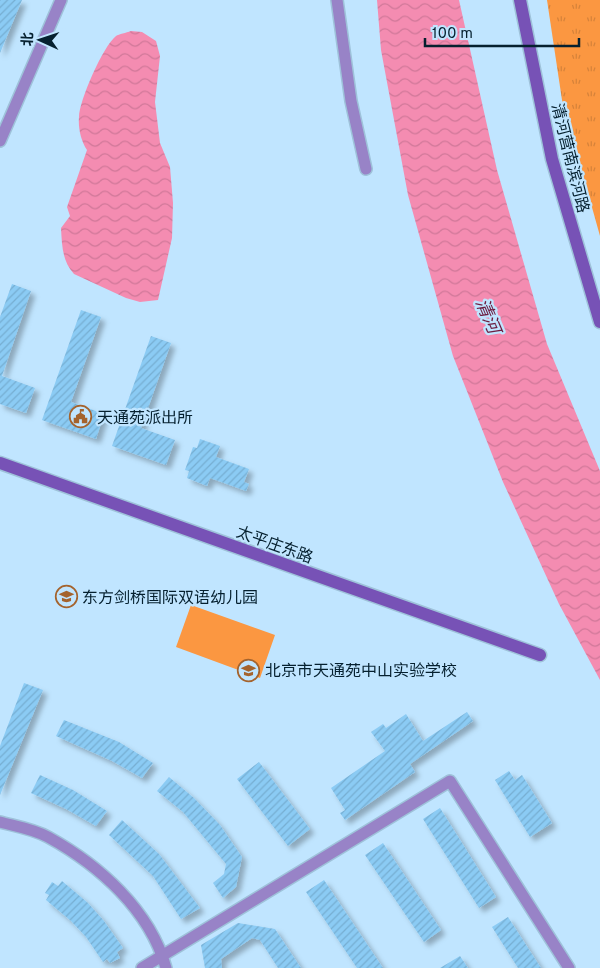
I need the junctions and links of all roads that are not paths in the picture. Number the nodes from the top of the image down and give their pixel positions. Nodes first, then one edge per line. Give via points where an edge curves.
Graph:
1 (61, 0) edge
2 (337, 0) edge
3 (520, 0) edge
4 (0, 141) edge
5 (366, 169) dead end
6 (600, 322) edge
7 (0, 463) edge
8 (540, 655) dead end
9 (0, 822) edge
10 (162, 954) junction
11 (142, 968) edge
12 (166, 968) edge
13 (569, 968) edge

1 - 4 street
2 - 5 street via 351,101
3 - 6 street, 清河营南滨河路 via 552,159
7 - 8 street, 太平庄东路
9 - 10 street via 46,836 93,866 132,903
10 - 11 street
10 - 12 street
10 - 13 street via 450,781

